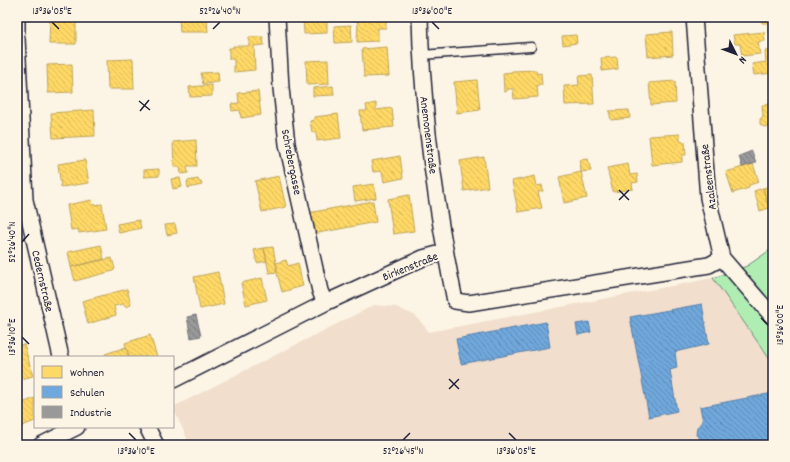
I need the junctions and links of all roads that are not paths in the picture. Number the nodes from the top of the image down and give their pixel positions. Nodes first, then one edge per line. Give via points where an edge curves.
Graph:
1 (17, 17) edge
2 (277, 17) edge
3 (420, 17) edge
4 (694, 17) edge
5 (17, 30) edge
6 (17, 38) edge
7 (531, 46) dead end
8 (421, 55) junction
9 (445, 252) junction
10 (722, 258) junction
11 (325, 303) junction
12 (773, 317) edge
13 (61, 356) edge
14 (174, 379) edge
15 (75, 428) edge
16 (148, 428) edge
17 (41, 445) edge
18 (156, 445) edge

1 - 5 street
2 - 11 street, Schrebergasse via 287,144 320,291
3 - 8 street, Anemonenstraße
4 - 10 street, Azaleenstraße via 708,198
6 - 13 street, Cedernstraße via 25,200
7 - 8 lane
8 - 9 street, Anemonenstraße via 427,122
9 - 10 street, Birkenstraße via 456,301 469,303 709,265
9 - 11 street, Birkenstraße via 423,258
10 - 12 street, Azaleenstraße
11 - 14 street, Birkenstraße
15 - 17 street
16 - 18 street

